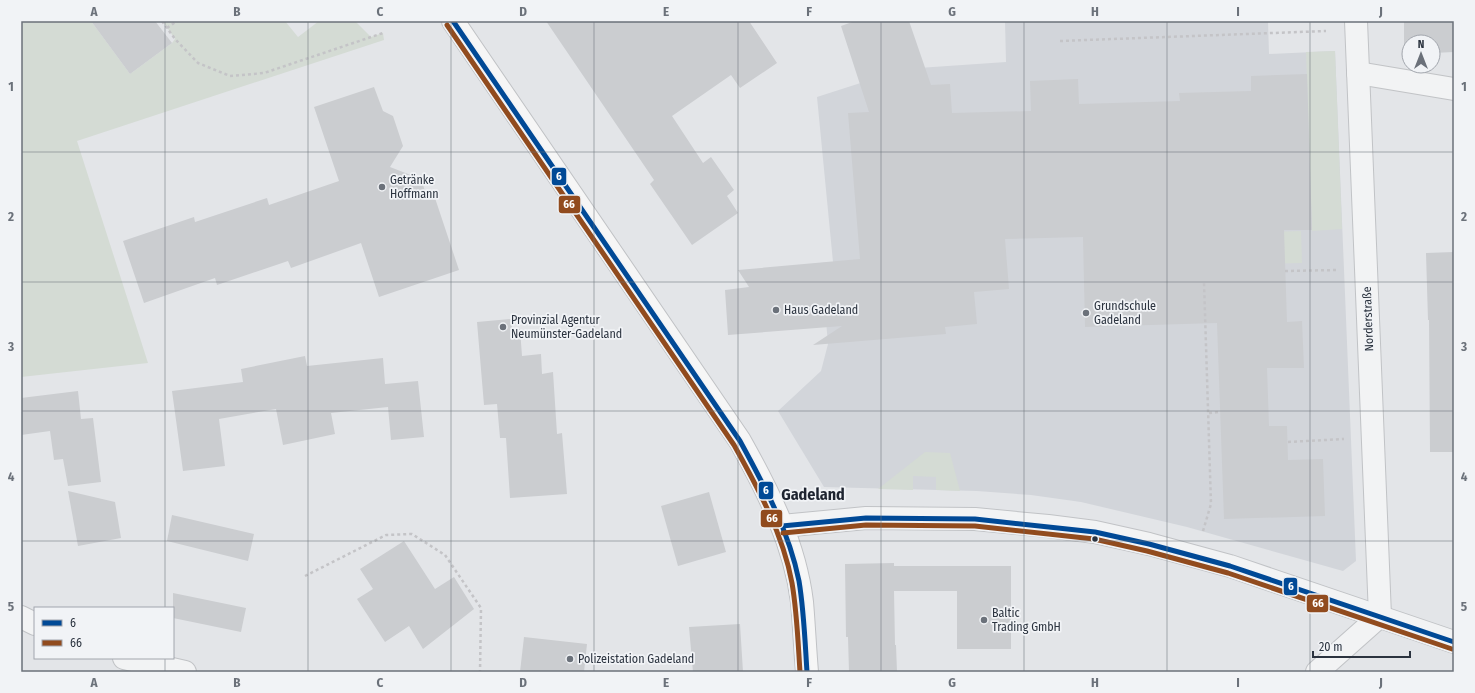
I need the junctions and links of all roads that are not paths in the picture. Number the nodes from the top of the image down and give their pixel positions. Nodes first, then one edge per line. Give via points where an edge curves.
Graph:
1 (453, 21) edge
2 (1356, 21) edge
3 (1358, 73) junction
4 (1454, 89) edge
5 (782, 526) junction
6 (1380, 616) junction
7 (21, 617) edge
8 (34, 624) edge
9 (1454, 642) edge
10 (128, 659) edge
11 (185, 672) edge
12 (807, 672) edge
13 (1317, 672) edge

1 - 5 main road via 740,441 764,483
2 - 3 street, Norderstraße
3 - 4 street
3 - 6 street, Norderstraße
5 - 6 street via 866,518 968,519 1095,532 1230,566
5 - 12 main road via 794,561 802,601
6 - 9 street
6 - 13 street
7 - 8 street
10 - 11 street

